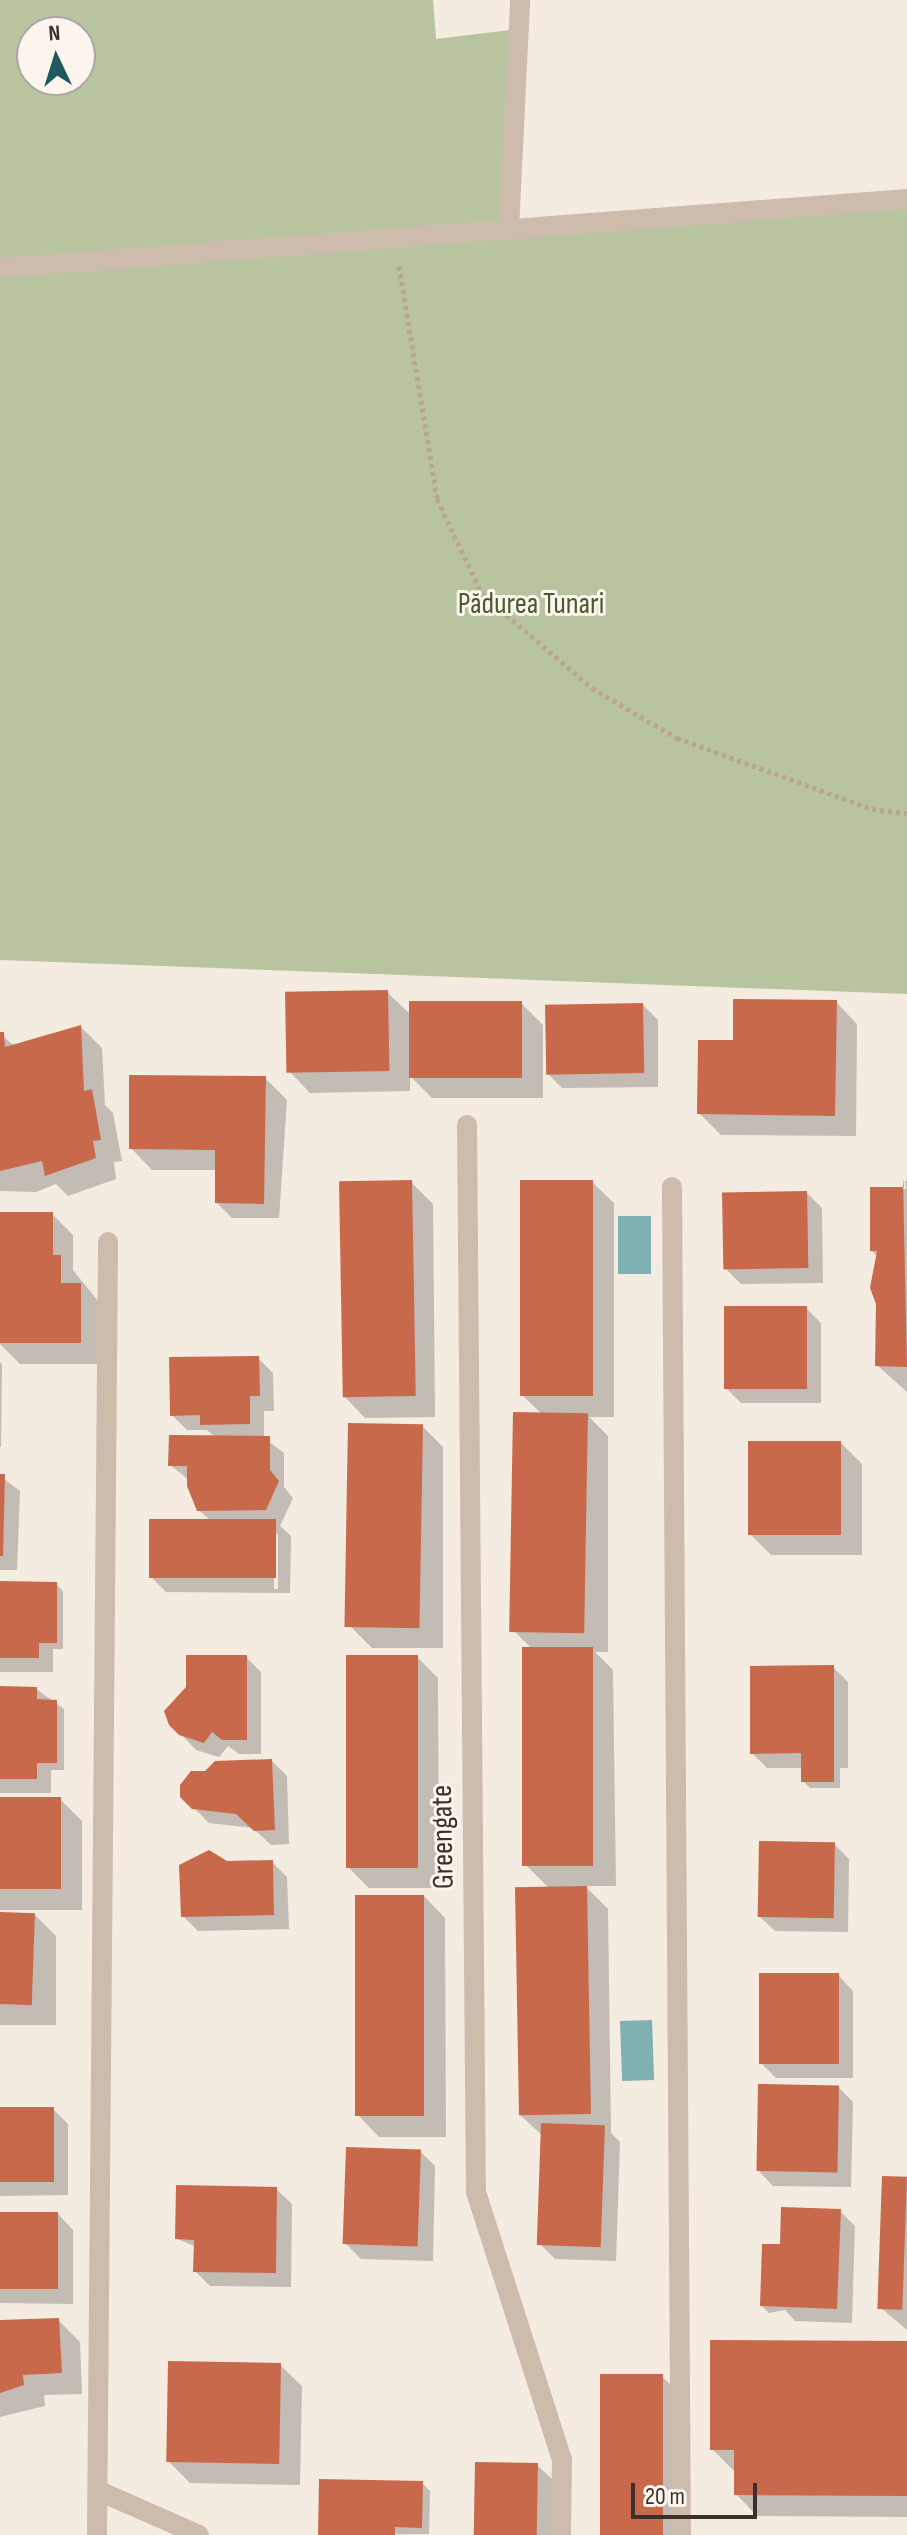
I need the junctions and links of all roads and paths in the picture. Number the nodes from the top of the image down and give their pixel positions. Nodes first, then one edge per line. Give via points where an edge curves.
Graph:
1 (520, 0) edge
2 (907, 199) edge
3 (509, 229) junction
4 (395, 238) junction
5 (0, 268) edge
6 (907, 813) edge
7 (467, 1125) dead end
8 (672, 1187) dead end
9 (108, 1242) dead end
10 (99, 2491) junction
11 (97, 2535) edge
12 (199, 2535) edge
13 (561, 2535) edge
14 (681, 2535) edge

1 - 3 street
2 - 3 street
3 - 4 street
4 - 5 street
4 - 6 path via 437,499 482,594 592,688 677,738 872,809
7 - 13 street, Greengate via 476,2192 562,2460
8 - 14 street
9 - 10 street
10 - 11 street
10 - 12 street

